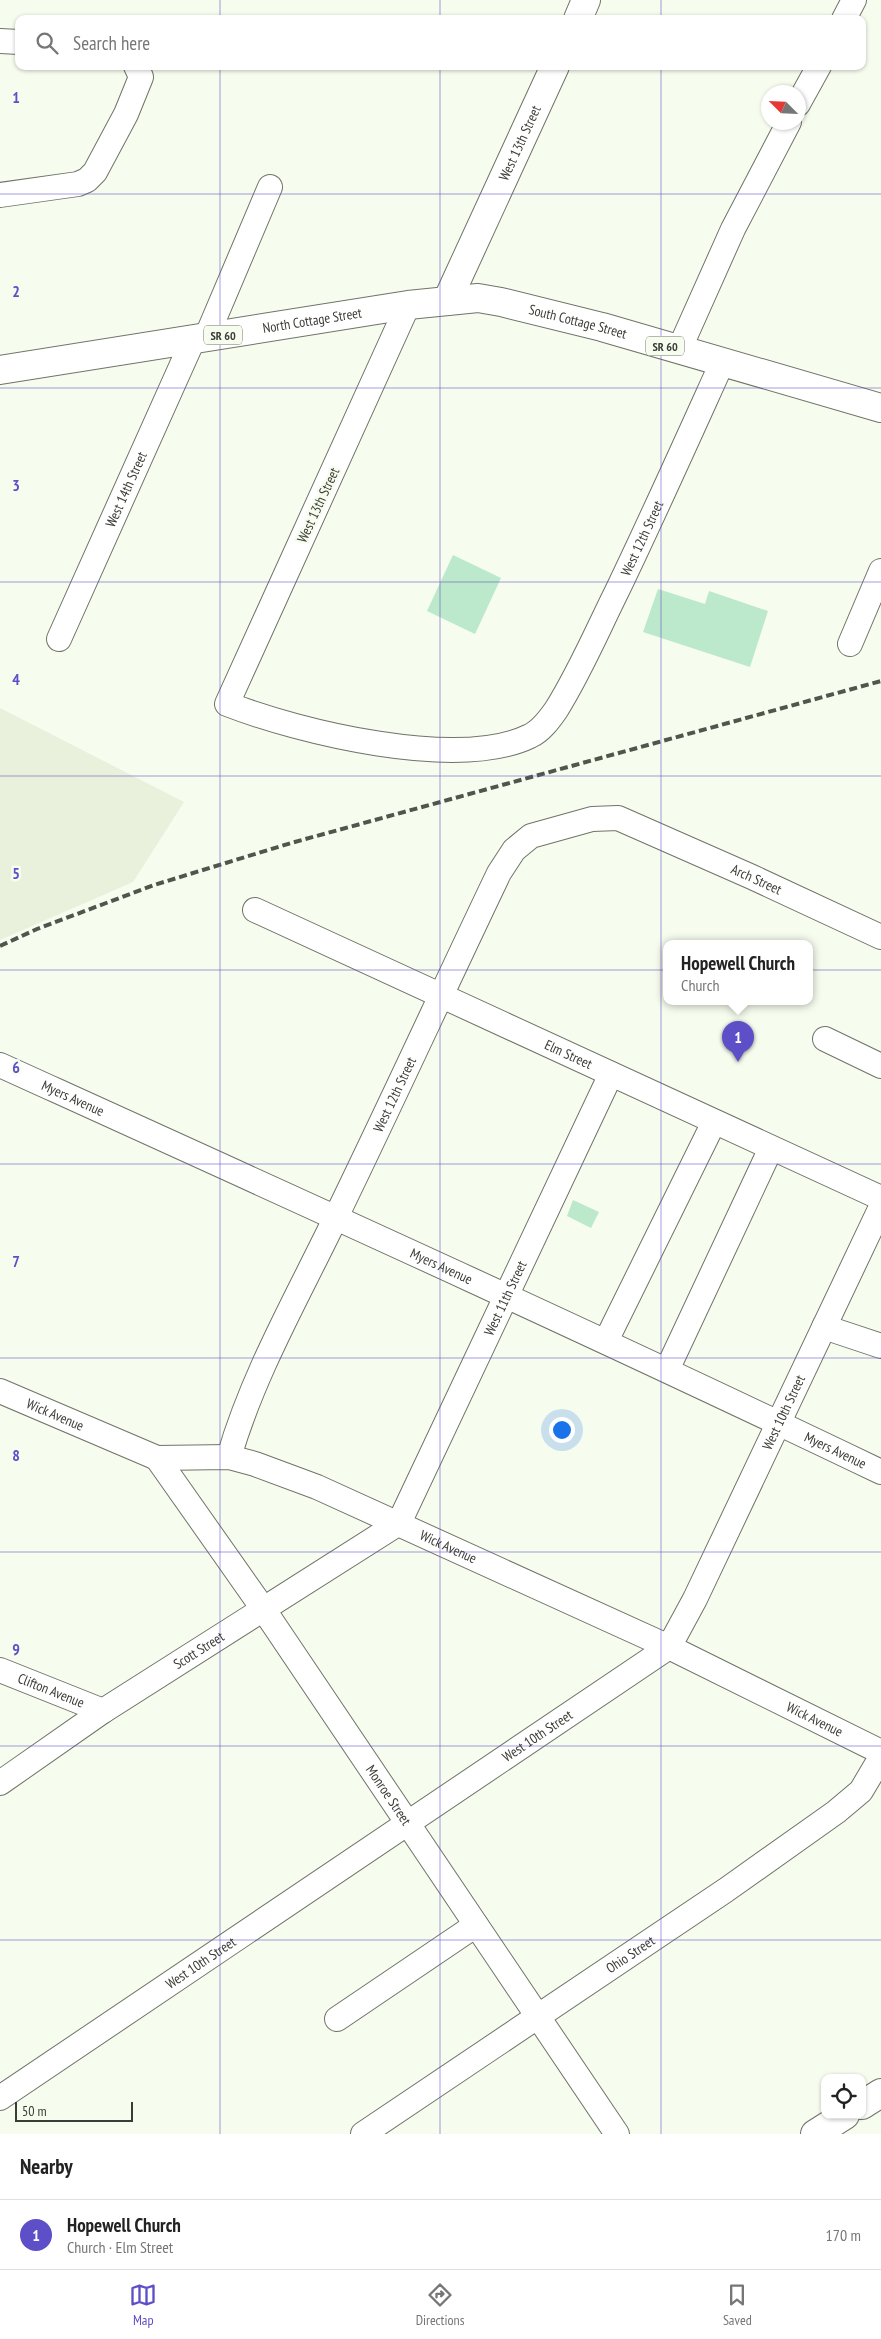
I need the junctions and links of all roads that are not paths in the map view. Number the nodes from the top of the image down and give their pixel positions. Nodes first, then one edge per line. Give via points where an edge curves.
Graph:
1 (586, 0) edge
2 (854, 0) edge
3 (580, 15) edge
4 (846, 15) edge
5 (0, 41) edge
6 (15, 42) edge
7 (138, 70) edge
8 (554, 70) edge
9 (817, 70) edge
10 (806, 90) edge
11 (785, 130) edge
12 (270, 187) dead end
13 (0, 195) edge
14 (447, 301) junction
15 (408, 305) junction
16 (199, 339) junction
17 (678, 350) junction
18 (722, 363) junction
19 (0, 370) edge
20 (881, 408) edge
21 (881, 571) edge
22 (59, 639) dead end
23 (850, 644) dead end
24 (227, 704) joint
25 (632, 822) joint
26 (255, 910) dead end
27 (879, 931) edge
28 (441, 996) junction
29 (826, 1039) dead end
30 (0, 1065) edge
31 (881, 1066) edge
32 (611, 1074) junction
33 (714, 1122) junction
34 (771, 1148) junction
35 (881, 1198) edge
36 (881, 1207) edge
37 (335, 1219) junction
38 (508, 1295) junction
39 (824, 1327) junction
40 (606, 1341) junction
41 (881, 1346) edge
42 (668, 1370) junction
43 (0, 1391) edge
44 (779, 1423) junction
45 (229, 1457) junction
46 (157, 1458) junction
47 (881, 1472) edge
48 (399, 1523) junction
49 (264, 1610) junction
50 (669, 1647) junction
51 (0, 1670) edge
52 (103, 1711) junction
53 (881, 1752) edge
54 (881, 1757) edge
55 (0, 1783) edge
56 (408, 1824) junction
57 (476, 1925) junction
58 (537, 2015) junction
59 (337, 2019) dead end
60 (881, 2093) edge
61 (0, 2098) edge
62 (866, 2102) edge
63 (839, 2119) edge
64 (364, 2134) edge
65 (618, 2134) edge
66 (815, 2134) edge

1 - 3 main road
2 - 4 street
5 - 6 street
7 - 13 street via 141,77 126,114 91,176 78,184
8 - 14 main road, West 13th Street
9 - 10 street
11 - 17 street via 733,229
12 - 16 street, West 14th Street
14 - 15 main road, North Cottage Street / SR 60
14 - 17 main road, South Cottage Street / SR 60 via 478,298 501,302
15 - 16 main road, North Cottage Street / SR 60
15 - 24 street, West 13th Street
16 - 19 main road, North Cottage Street / SR 60
16 - 22 street, West 14th Street
17 - 18 main road, South Cottage Street / SR 60
18 - 20 main road, South Cottage Street / SR 60
18 - 24 street, West 12th Street via 651,519 555,711 530,736 483,748 444,750 342,736 251,714
21 - 23 street
25 - 27 street, Arch Street
25 - 28 street, West 12th Street via 612,817 592,819 544,831 522,842 499,873
26 - 28 street, Elm Street
28 - 32 street, Elm Street
28 - 37 street, West 12th Street
29 - 31 street
30 - 37 street, Myers Avenue
32 - 33 street, Elm Street
32 - 38 street, West 11th Street
33 - 34 street, Elm Street
33 - 40 street
34 - 35 street, Elm Street
34 - 42 street
36 - 39 street, West 10th Street
37 - 38 street, Myers Avenue
37 - 45 street, West 12th Street via 248,1402
38 - 40 street, Myers Avenue
38 - 48 street, West 11th Street
39 - 41 street
39 - 44 street, West 10th Street
40 - 42 street, Myers Avenue
42 - 44 street, Myers Avenue
43 - 46 street, Wick Avenue
44 - 47 street, Myers Avenue
44 - 50 street, West 10th Street via 695,1600
45 - 46 street, Wick Avenue
45 - 48 street, Wick Avenue via 284,1474
46 - 49 street, Monroe Street
48 - 49 street, Scott Street
48 - 50 street, Wick Avenue
49 - 52 street, Scott Street
49 - 56 street, Monroe Street
50 - 53 street, Wick Avenue
50 - 56 street, West 10th Street
51 - 52 street, Clifton Avenue
52 - 55 street, Scott Street
54 - 58 street, Ohio Street via 861,1791 836,1812 726,1890
56 - 57 street, Monroe Street
56 - 61 street, West 10th Street
57 - 58 street, Monroe Street
57 - 59 street
58 - 64 street, Ohio Street
58 - 65 street, Monroe Street
60 - 62 main road
63 - 66 main road

